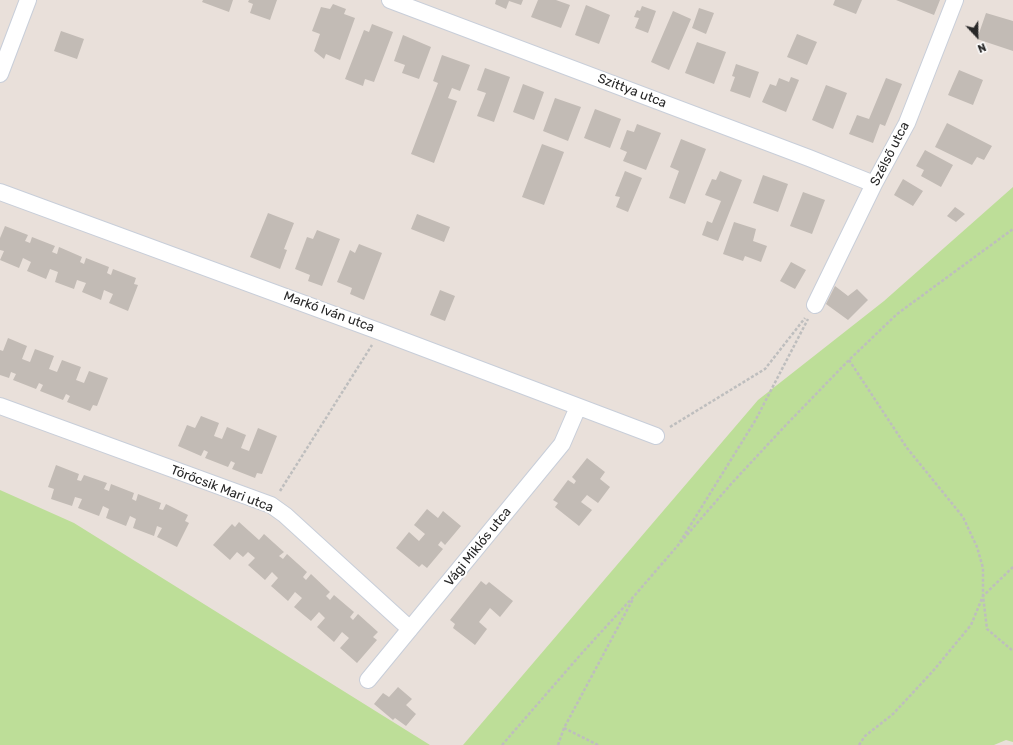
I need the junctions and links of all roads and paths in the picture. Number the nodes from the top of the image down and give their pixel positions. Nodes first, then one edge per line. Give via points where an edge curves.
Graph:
1 (28, 0) edge
2 (390, 0) edge
3 (954, 0) edge
4 (0, 74) edge
5 (874, 184) junction
6 (0, 192) edge
7 (1013, 229) edge
8 (816, 305) junction
9 (381, 332) junction
10 (849, 360) junction
11 (0, 406) edge
12 (578, 407) junction
13 (656, 436) joint
14 (271, 505) junction
15 (675, 549) junction
16 (1013, 567) edge
17 (635, 595) junction
18 (983, 596) junction
19 (410, 629) junction
20 (1013, 651) edge
21 (368, 680) dead end
22 (564, 728) junction
23 (502, 745) edge
24 (558, 745) edge
25 (598, 745) edge
26 (859, 745) edge

1 - 4 street
2 - 5 street, Szittya utca
3 - 5 street, Szélső utca via 907,123
5 - 8 street, Szélső utca
6 - 9 street, Markó Iván utca
7 - 10 path via 897,314
8 - 13 path via 765,369
8 - 15 path via 755,422
9 - 12 street, Markó Iván utca
9 - 14 path
10 - 15 path via 785,426
10 - 18 path via 906,448 963,517 981,561
11 - 14 street, Törőcsik Mari utca
12 - 13 street, Markó Iván utca
12 - 19 street, Vági Miklós utca via 562,444
14 - 19 street, Törőcsik Mari utca
15 - 17 path
16 - 18 path
17 - 22 path
17 - 23 path
18 - 20 path via 987,629
18 - 26 path via 971,625 933,671 893,714 865,736
19 - 21 street, Vági Miklós utca
22 - 24 path
22 - 25 path

